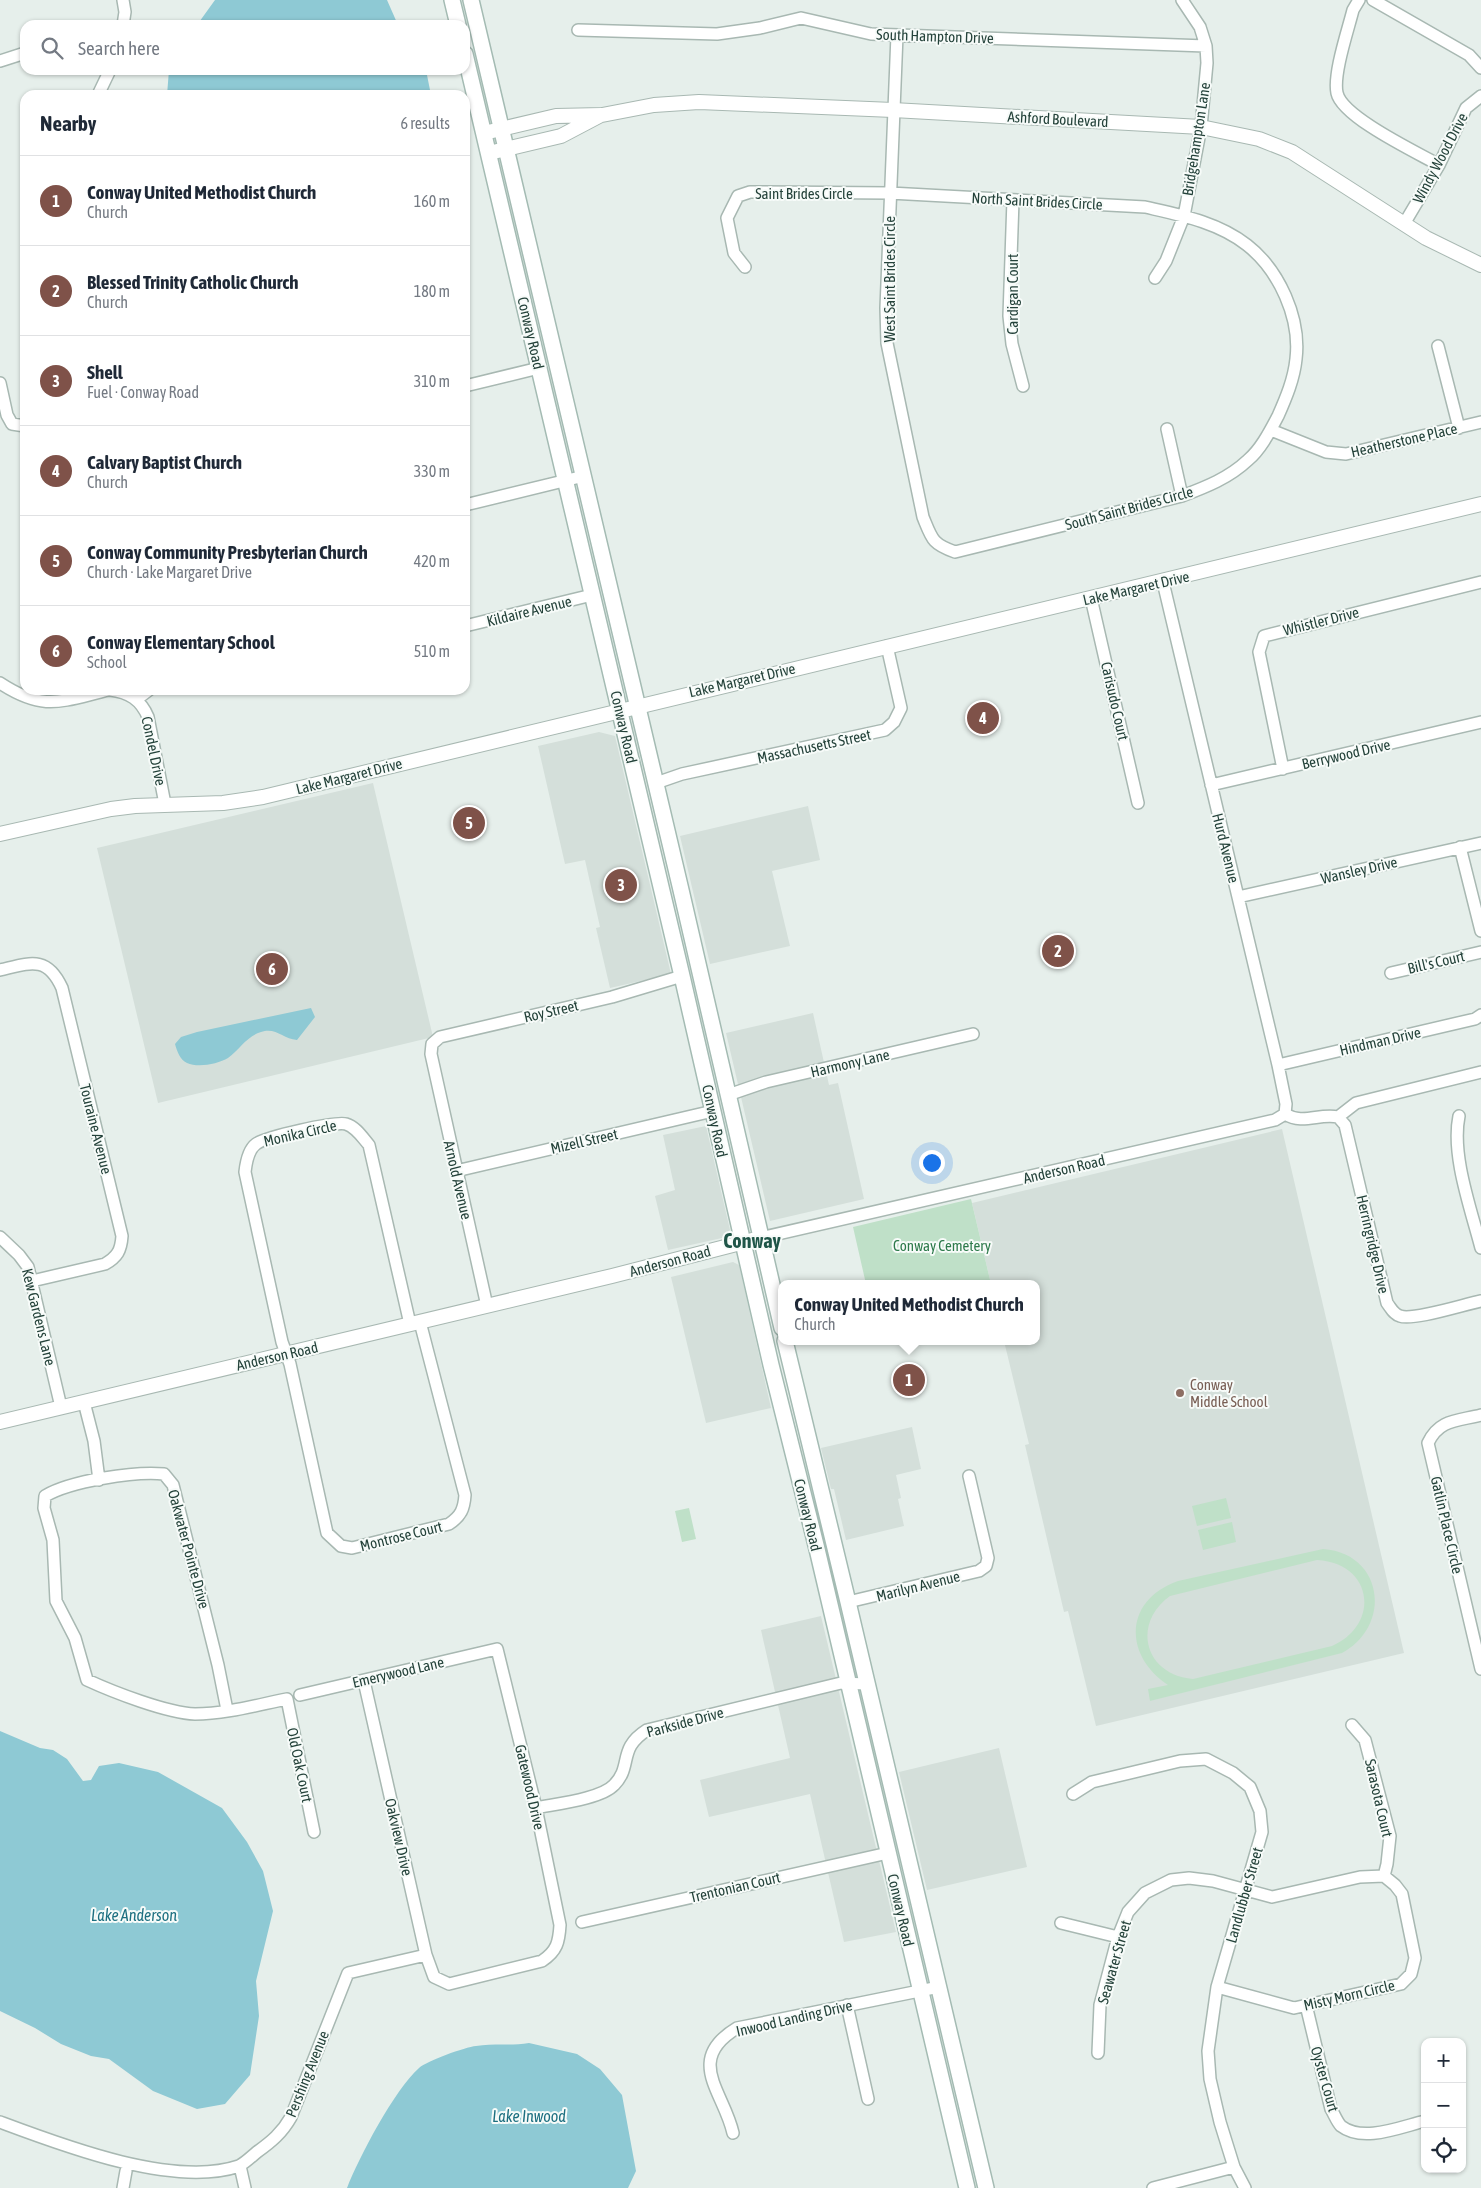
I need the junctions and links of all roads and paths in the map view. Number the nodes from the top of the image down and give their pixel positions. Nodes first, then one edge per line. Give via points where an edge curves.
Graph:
1 (123, 0) edge
2 (452, 0) edge
3 (1182, 0) edge
4 (1359, 0) edge
5 (1374, 0) edge
6 (470, 1) edge
7 (124, 20) edge
8 (457, 20) edge
9 (578, 30) dead end
10 (897, 35) junction
11 (1206, 46) junction
12 (20, 55) edge
13 (0, 61) edge
14 (1481, 68) edge
15 (108, 75) edge
16 (470, 75) edge
17 (100, 90) edge
18 (1481, 96) edge
19 (893, 110) junction
20 (602, 115) junction
21 (1201, 127) junction
22 (502, 129) junction
23 (484, 133) junction
24 (507, 149) junction
25 (489, 153) junction
26 (1439, 165) junction
27 (890, 193) junction
28 (1013, 200) junction
29 (1184, 216) junction
30 (1404, 224) junction
31 (1481, 265) edge
32 (745, 268) dead end
33 (1155, 278) dead end
34 (1438, 346) dead end
35 (539, 368) junction
36 (0, 383) edge
37 (470, 383) edge
38 (1023, 386) dead end
39 (1481, 422) edge
40 (20, 425) edge
41 (1459, 428) junction
42 (1167, 429) dead end
43 (1271, 430) junction
44 (584, 476) junction
45 (566, 481) junction
46 (1182, 496) junction
47 (470, 504) edge
48 (1481, 504) edge
49 (966, 549) joint
50 (1163, 582) junction
51 (1481, 582) edge
52 (592, 595) junction
53 (1091, 598) junction
54 (470, 625) edge
55 (887, 646) junction
56 (0, 683) edge
57 (88, 695) edge
58 (128, 695) edge
59 (142, 695) edge
60 (137, 699) junction
61 (637, 705) junction
62 (620, 710) junction
63 (1481, 722) edge
64 (1283, 769) junction
65 (656, 783) junction
66 (1211, 785) junction
67 (1138, 803) dead end
68 (165, 804) junction
69 (0, 834) edge
70 (1481, 843) edge
71 (1460, 847) junction
72 (1238, 897) junction
73 (1481, 931) edge
74 (1481, 952) edge
75 (0, 970) edge
76 (1391, 973) dead end
77 (682, 976) junction
78 (1481, 1015) edge
79 (973, 1034) dead end
80 (431, 1054) joint
81 (701, 1058) junction
82 (1278, 1065) junction
83 (1481, 1072) edge
84 (728, 1095) junction
85 (713, 1111) junction
86 (1285, 1114) junction
87 (1459, 1116) dead end
88 (1338, 1117) junction
89 (456, 1171) junction
90 (0, 1237) edge
91 (760, 1238) junction
92 (742, 1242) junction
93 (1481, 1248) edge
94 (32, 1281) junction
95 (1481, 1300) edge
96 (487, 1306) junction
97 (778, 1312) edge
98 (415, 1323) junction
99 (786, 1345) edge
100 (287, 1354) junction
101 (84, 1402) junction
102 (61, 1407) junction
103 (1481, 1415) edge
104 (0, 1422) edge
105 (789, 1435) junction
106 (808, 1437) junction
107 (969, 1476) dead end
108 (99, 1480) junction
109 (817, 1549) junction
110 (848, 1602) junction
111 (497, 1649) joint
112 (1481, 1669) edge
113 (364, 1681) junction
114 (848, 1683) junction
115 (867, 1684) junction
116 (300, 1695) dead end
117 (227, 1710) junction
118 (1352, 1725) dead end
119 (870, 1774) junction
120 (1073, 1794) dead end
121 (536, 1808) junction
122 (900, 1822) junction
123 (314, 1832) dead end
124 (888, 1853) junction
125 (1384, 1876) junction
126 (1245, 1890) junction
127 (918, 1900) junction
128 (582, 1922) dead end
129 (1061, 1922) dead end
130 (1118, 1937) junction
131 (426, 1955) junction
132 (449, 1984) joint
133 (939, 1987) junction
134 (1217, 1987) junction
135 (921, 1991) junction
136 (847, 2005) junction
137 (1306, 2005) junction
138 (1098, 2053) dead end
139 (868, 2098) dead end
140 (0, 2122) edge
141 (1421, 2122) edge
142 (733, 2133) dead end
143 (240, 2166) junction
144 (1234, 2167) junction
145 (126, 2171) junction
146 (123, 2188) edge
147 (245, 2188) edge
148 (967, 2188) edge
149 (986, 2188) edge
150 (1153, 2188) edge
151 (1245, 2188) edge

1 - 7 street
2 - 8 main road
3 - 11 street, Bridgehampton Lane via 1200,27
4 - 26 street via 1353,10 1337,80 1337,94 1348,110 1373,128
5 - 14 street via 1469,55
6 - 22 main road, Conway Road
9 - 10 street, South Hampton Drive via 717,34 801,18 871,34
10 - 11 street, South Hampton Drive
10 - 19 street, West Saint Brides Circle
11 - 21 street, Bridgehampton Lane
12 - 13 street
15 - 17 street
16 - 23 main road, Conway Road
18 - 26 street, Windy Wood Drive via 1466,108
19 - 20 street, Ashford Boulevard via 699,102 654,105
19 - 21 street, Ashford Boulevard
19 - 27 street, West Saint Brides Circle
20 - 22 street, Ashford Boulevard via 556,116
20 - 24 street, Ashford Boulevard via 561,136
21 - 29 street, Bridgehampton Lane
21 - 30 street, Ashford Boulevard via 1259,139 1292,152
22 - 23 street, Ashford Boulevard
22 - 24 main road, Conway Road
23 - 25 main road, Conway Road
24 - 25 street, Ashford Boulevard
24 - 44 main road, Conway Road
25 - 35 main road, Conway Road
26 - 30 street, Windy Wood Drive
27 - 28 street, North Saint Brides Circle
27 - 32 street, Saint Brides Circle via 750,192 738,196 727,218 734,253
27 - 49 street, West Saint Brides Circle via 887,343 914,479 923,517 938,546 955,552
28 - 29 street, North Saint Brides Circle via 1145,207
28 - 38 street, Cardigan Court via 1009,316 1012,344
29 - 33 street, Bridgehampton Lane via 1166,261
29 - 43 street, North Saint Brides Circle via 1220,228 1247,244 1264,260 1289,306 1295,331 1296,358 1284,404
30 - 31 street, Ashford Boulevard
34 - 41 street
35 - 37 street
35 - 45 main road, Conway Road
36 - 40 street via 7,415 12,424
39 - 41 street, Heatherstone Place
41 - 43 street, Heatherstone Place via 1346,454 1326,452
42 - 46 street
43 - 46 street, South Saint Brides Circle via 1250,459 1230,474
44 - 45 street
44 - 61 main road, Conway Road
45 - 47 street
45 - 52 main road, Conway Road
46 - 49 street, South Saint Brides Circle
48 - 50 street, Lake Margaret Drive
50 - 53 street, Lake Margaret Drive
50 - 66 street, Hurd Avenue
51 - 64 street, Whistler Drive via 1264,636 1259,652
52 - 54 street, Kildaire Avenue
52 - 62 main road, Conway Road
53 - 55 street, Lake Margaret Drive
53 - 67 street, Carisudo Court
55 - 61 street, Lake Margaret Drive
55 - 65 street, Massachusetts Street via 901,708 894,722 885,730 682,774
56 - 57 street, Condel Drive via 37,702 59,702
58 - 60 street, Condel Drive
59 - 60 street
60 - 68 street, Condel Drive via 148,717
61 - 62 street, Lake Margaret Drive
61 - 65 main road, Conway Road
62 - 68 street, Lake Margaret Drive via 263,797 223,803
62 - 77 main road, Conway Road
63 - 64 street, Berrywood Drive
64 - 66 street, Berrywood Drive
65 - 84 main road, Conway Road
66 - 72 street, Hurd Avenue
68 - 69 street, Lake Margaret Drive via 111,809
70 - 71 street, Wansley Drive
71 - 72 street, Wansley Drive
71 - 73 street
72 - 82 street, Hurd Avenue
74 - 76 street, Bill's Court
75 - 94 street, Touraine Avenue via 28,964 44,966 55,974 62,988 122,1236 121,1248 115,1258 105,1264
77 - 80 street, Roy Street via 612,997 440,1037 432,1044
77 - 81 main road, Conway Road
78 - 82 street, Hindman Drive via 1475,1020
79 - 84 street, Harmony Lane via 766,1082
80 - 89 street, Arnold Avenue
81 - 84 main road
81 - 85 main road, Conway Road
82 - 86 street, Hurd Avenue
83 - 88 street via 1356,1103
84 - 91 main road, Conway Road
85 - 89 street, Mizell Street
85 - 92 main road, Conway Road
86 - 88 street via 1294,1120 1329,1115
86 - 91 street, Anderson Road via 1275,1120
87 - 93 street via 1456,1149
88 - 95 street, Herringridge Drive via 1345,1125 1387,1303 1394,1314 1403,1318 1416,1316
89 - 96 street, Arnold Avenue
90 - 94 street, Kew Gardens Lane via 28,1267
91 - 92 street, Anderson Road
91 - 97 main road, Conway Road
92 - 96 street, Anderson Road
92 - 105 main road, Conway Road
94 - 102 street, Kew Gardens Lane
96 - 98 street, Anderson Road
98 - 100 street, Anderson Road
98 - 100 street, Monika Circle via 369,1145 345,1123 268,1138 255,1144 245,1172
98 - 100 street, Montrose Court via 465,1495 464,1508 449,1524 352,1548 341,1546 327,1533
99 - 106 main road, Conway Road
100 - 101 street, Anderson Road
101 - 102 street, Anderson Road
101 - 108 street
102 - 104 street, Anderson Road
103 - 112 street, Gatlin Place Circle via 1441,1425 1428,1443
105 - 106 street
105 - 109 main road, Conway Road
106 - 110 main road, Conway Road
107 - 110 street, Marilyn Avenue via 988,1558 986,1566 979,1571
108 - 117 street, Oakwater Pointe Drive via 148,1472 164,1474 173,1485
108 - 117 street via 54,1491 45,1496 44,1508 53,1540 56,1601 75,1638 87,1680 151,1704 194,1714
109 - 110 main road via 836,1592
109 - 114 main road, Conway Road
110 - 115 main road, Conway Road
111 - 113 street, Emerywood Lane
111 - 121 street, Gatewood Drive
113 - 116 street, Emerywood Lane
113 - 131 street, Oakview Drive
114 - 115 street, Parkside Drive
114 - 119 main road, Conway Road
114 - 121 street, Parkside Drive via 647,1730 635,1737 628,1748 623,1770 614,1786 599,1793
115 - 122 main road, Conway Road
117 - 123 street, Old Oak Court via 287,1699
118 - 125 street, Sarasota Court via 1365,1740 1390,1836
119 - 122 main road via 888,1813
119 - 124 main road, Conway Road
120 - 126 street, Landlubber Street via 1092,1782 1180,1761 1206,1759 1233,1772 1250,1787 1260,1811 1262,1832
121 - 132 street, Gatewood Drive via 560,1925 559,1942 542,1962
122 - 127 main road, Conway Road
124 - 127 main road via 900,1865
124 - 128 street, Trentonian Court
124 - 135 main road, Conway Road
125 - 126 street via 1360,1877 1272,1897
125 - 137 street, Misty Morn Circle via 1396,1884 1402,1894 1415,1958 1410,1974 1401,1984
126 - 130 street, Seawater Street via 1213,1881 1171,1880 1145,1893 1128,1912
126 - 134 street, Landlubber Street
127 - 133 main road, Conway Road
129 - 130 street
130 - 138 street, Seawater Street via 1100,2005
131 - 132 street, Oakview Drive via 434,1977
131 - 143 street, Pershing Avenue via 348,1973 284,2131
133 - 135 street, Inwood Landing Drive
133 - 149 main road, Conway Road
134 - 137 street, Misty Morn Circle via 1294,2008
134 - 144 street, Landlubber Street via 1208,2051 1210,2079
135 - 136 street, Inwood Landing Drive
135 - 148 main road, Conway Road
136 - 139 street
136 - 142 street, Inwood Landing Drive via 736,2028 721,2038 711,2060 710,2075
137 - 141 street, Oyster Court via 1331,2109 1340,2125 1354,2133 1373,2133
140 - 145 street, Pershing Avenue
143 - 145 street, Pershing Avenue via 196,2179
143 - 147 street
144 - 150 street
144 - 151 street, Landlubber Street
145 - 146 street

